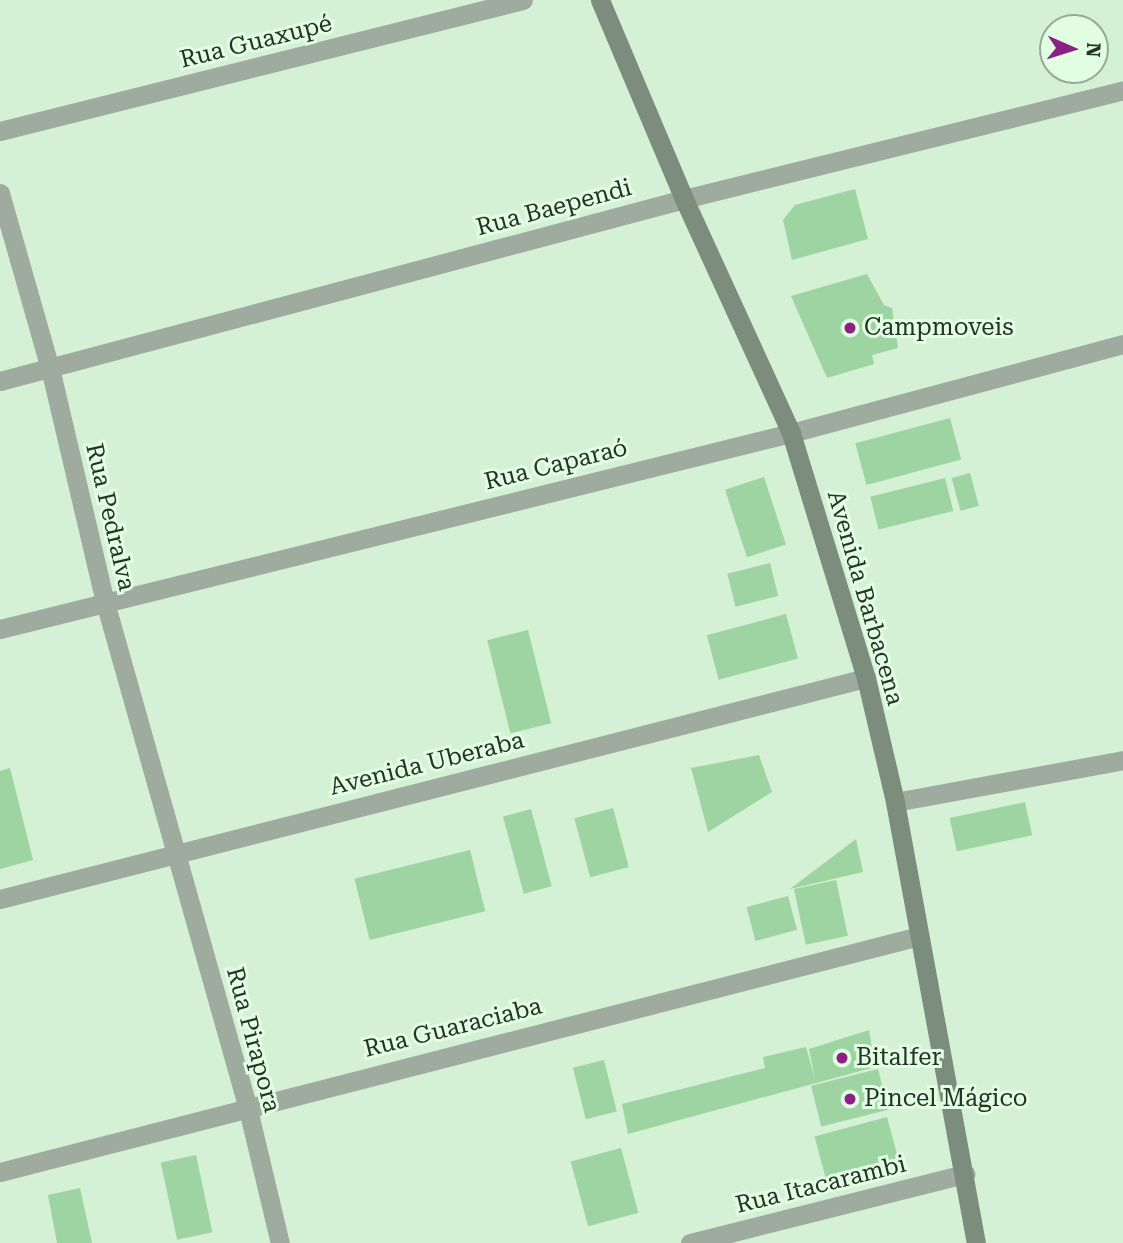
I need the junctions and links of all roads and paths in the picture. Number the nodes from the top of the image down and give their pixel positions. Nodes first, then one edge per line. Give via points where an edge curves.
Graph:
1 (523, 0) edge
2 (600, 0) edge
3 (1123, 90) edge
4 (0, 131) edge
5 (0, 193) edge
6 (684, 199) junction
7 (7, 244) edge
8 (1123, 344) edge
9 (50, 368) junction
10 (0, 381) edge
11 (791, 433) junction
12 (105, 601) junction
13 (0, 629) edge
14 (866, 678) junction
15 (1123, 760) edge
16 (895, 802) junction
17 (176, 851) junction
18 (0, 899) edge
19 (919, 936) junction
20 (247, 1105) junction
21 (0, 1172) edge
22 (965, 1174) junction
23 (280, 1243) edge
24 (690, 1243) edge
25 (976, 1243) edge

1 - 4 street, Rua Guaxupé
2 - 6 main road, Avenida Barbacena
3 - 6 street, Rua Baependi
5 - 7 street, Rua Pedralva
6 - 9 street, Rua Baependi
6 - 11 main road, Avenida Barbacena
7 - 9 street, Rua Pedralva
8 - 11 street, Rua Caparaó
9 - 10 street, Rua Baependi
9 - 12 street, Rua Pedralva
11 - 12 street, Rua Caparaó
11 - 14 main road, Avenida Barbacena
12 - 13 street, Rua Caparaó
12 - 17 street, Rua Pedralva
14 - 16 main road, Avenida Barbacena
14 - 17 street, Avenida Uberaba
15 - 16 street
16 - 19 main road, Avenida Barbacena
17 - 18 street, Avenida Uberaba
17 - 20 street, Rua Pirapora
19 - 20 street, Rua Guaraciaba
19 - 22 main road, Avenida Barbacena
20 - 21 street, Rua Guaraciaba
20 - 23 street, Rua Pirapora
22 - 24 street, Rua Itacarambi
22 - 25 main road, Avenida Barbacena

